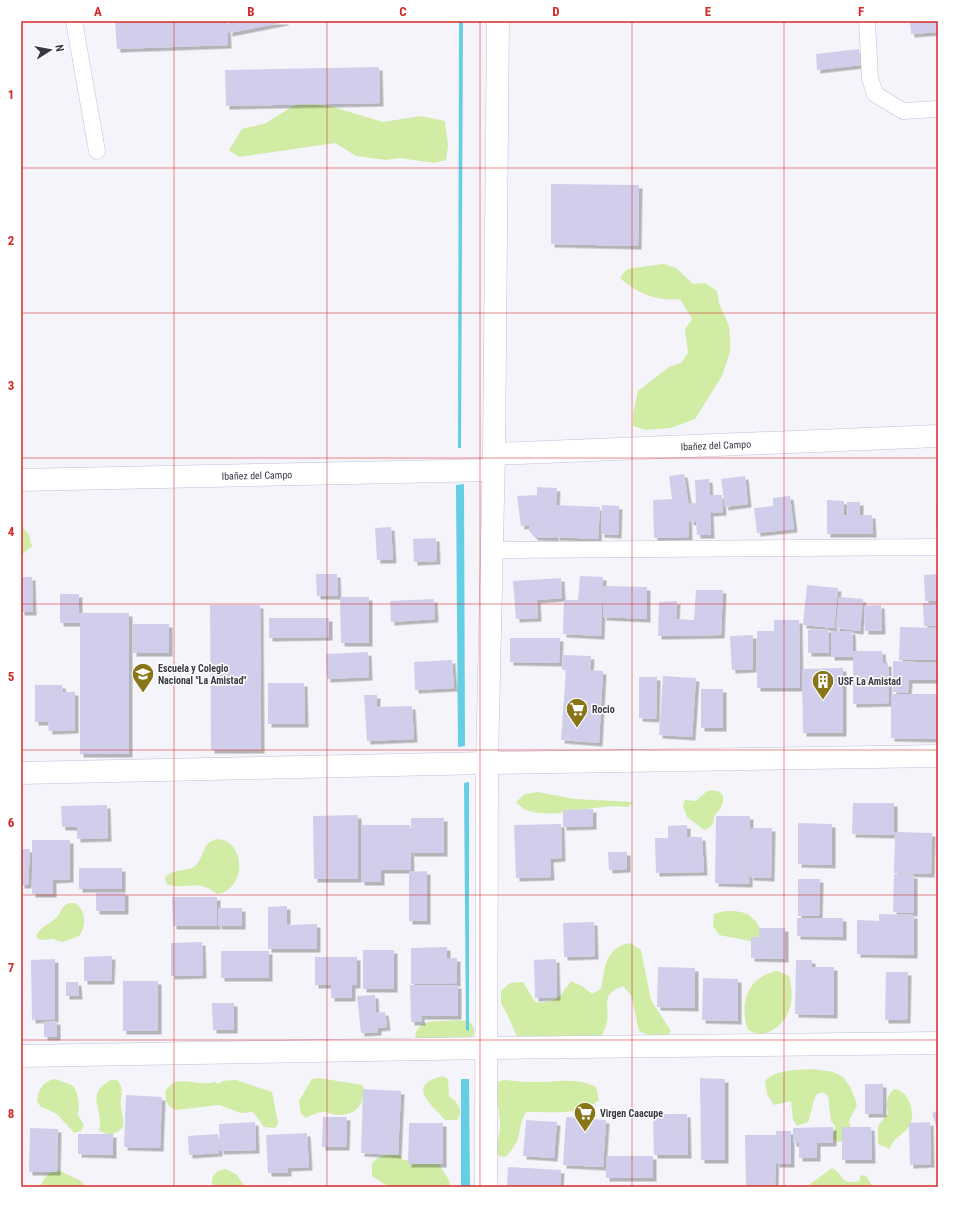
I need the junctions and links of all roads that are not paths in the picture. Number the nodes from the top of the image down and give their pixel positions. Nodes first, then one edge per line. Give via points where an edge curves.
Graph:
1 (74, 21) edge
2 (498, 21) edge
3 (867, 21) edge
4 (938, 109) edge
5 (97, 151) dead end
6 (938, 436) edge
7 (494, 462) junction
8 (21, 480) edge
9 (938, 547) edge
10 (492, 550) junction
11 (938, 756) edge
12 (487, 762) junction
13 (21, 773) edge
14 (938, 1043) edge
15 (487, 1048) junction
16 (21, 1056) edge
17 (486, 1187) edge

1 - 5 lane
2 - 7 street
3 - 4 lane via 870,78 875,94 903,111
6 - 7 street, Ibañez del Campo
7 - 8 street, Ibañez del Campo
7 - 10 street
9 - 10 lane
10 - 12 street
11 - 12 street
12 - 13 street
12 - 15 street
14 - 15 street
15 - 16 street
15 - 17 street

